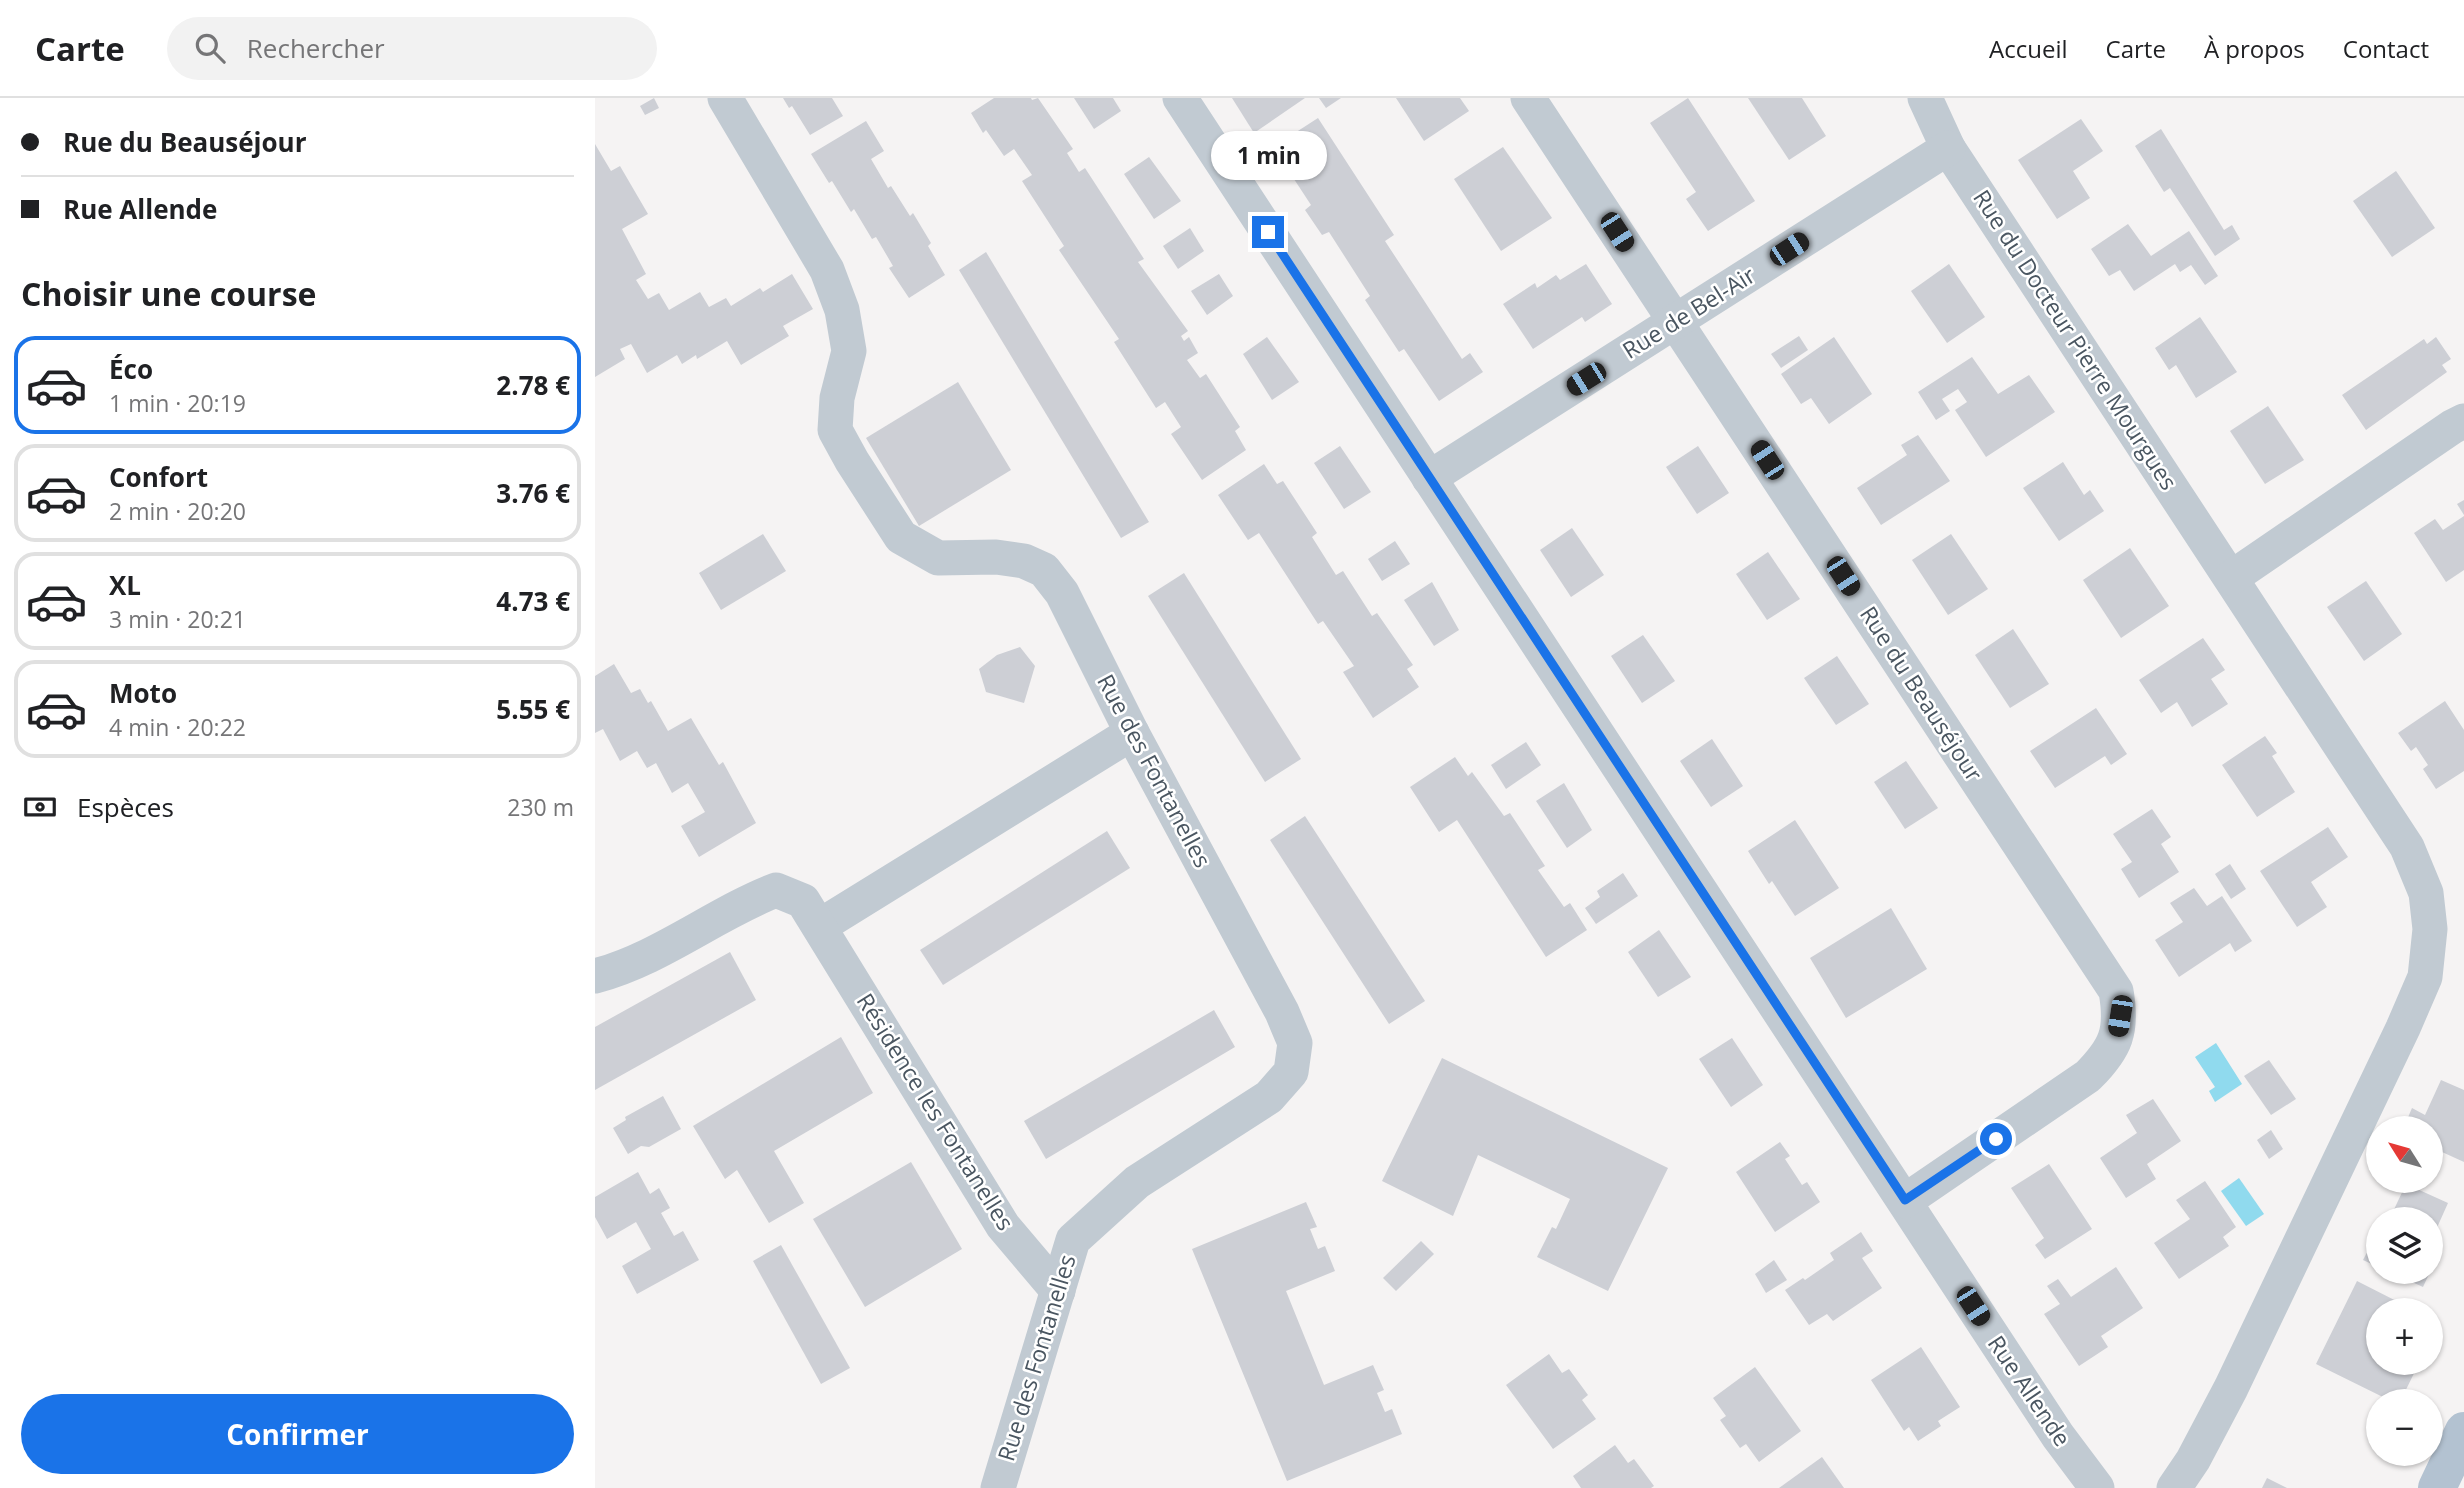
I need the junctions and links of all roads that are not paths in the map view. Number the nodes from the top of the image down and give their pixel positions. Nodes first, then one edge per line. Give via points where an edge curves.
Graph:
1 (725, 98) edge
2 (1180, 98) edge
3 (1528, 98) edge
4 (1925, 98) edge
5 (1948, 148) junction
6 (1676, 322) junction
7 (2464, 421) edge
8 (1429, 478) junction
9 (2231, 578) junction
10 (1132, 733) junction
11 (820, 926) junction
12 (595, 976) edge
13 (1905, 1200) junction
14 (1058, 1291) junction
15 (998, 1488) edge
16 (2097, 1488) edge
17 (2174, 1488) edge

1 - 10 street, Rue des Fontanelles via 827,270 842,310 849,351 837,398 835,430 852,461 901,537 938,558 996,557 1044,570 1062,593
2 - 8 street, Rue Allende
3 - 6 street, Rue du Beauséjour
4 - 5 street, Rue du Docteur Pierre Mourgues
5 - 6 street, Rue de Bel-Air
5 - 9 street, Rue du Docteur Pierre Mourgues
6 - 8 street, Rue de Bel-Air
6 - 13 street, Rue du Beauséjour via 2116,991 2117,1037 2107,1057 2088,1076
7 - 9 street
8 - 13 street, Rue Allende
9 - 17 street, Rue du Docteur Pierre Mourgues via 2407,847 2426,892 2430,929 2425,977 2403,1028 2231,1388
10 - 11 street
10 - 14 street, Rue des Fontanelles via 1295,1043 1291,1072 1269,1097 1137,1182 1073,1240
11 - 12 street, Résidence les Fontanelles via 803,901 776,891 623,969
11 - 14 street, Résidence les Fontanelles via 1003,1226
13 - 16 street, Rue Allende via 2058,1436
14 - 15 street, Rue des Fontanelles

